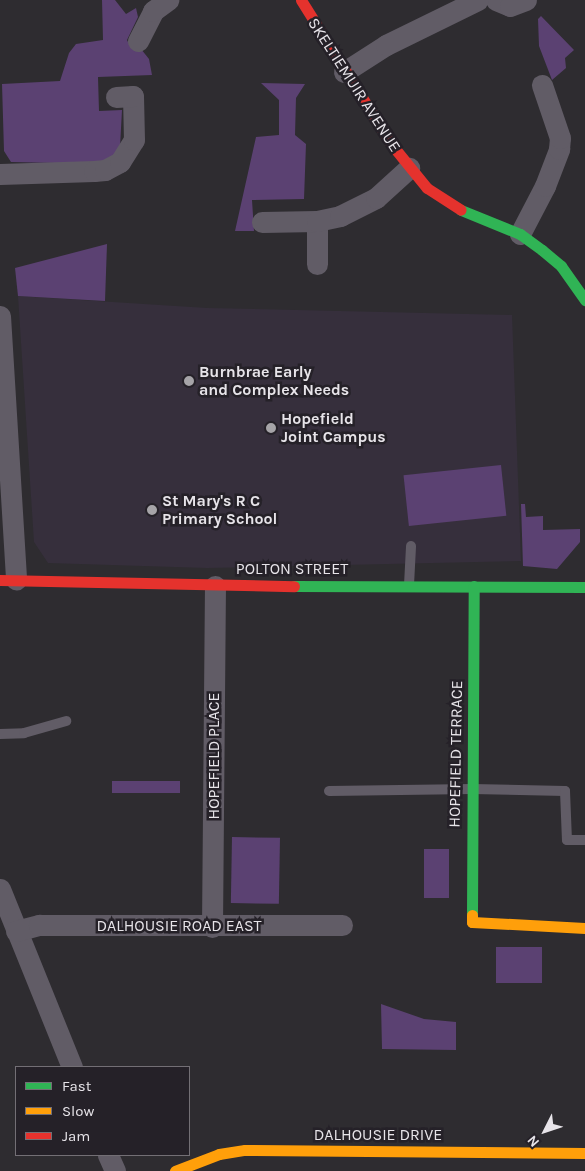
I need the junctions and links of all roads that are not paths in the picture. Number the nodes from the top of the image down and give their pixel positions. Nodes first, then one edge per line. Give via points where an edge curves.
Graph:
1 (301, 0) edge
2 (478, 0) edge
3 (496, 0) edge
4 (526, 0) edge
5 (155, 4) edge
6 (138, 41) dead end
7 (344, 72) junction
8 (542, 85) dead end
9 (116, 97) dead end
10 (409, 168) junction
11 (0, 174) edge
12 (317, 221) junction
13 (262, 222) dead end
14 (520, 234) junction
15 (317, 264) dead end
16 (585, 300) edge
17 (0, 316) edge
18 (1, 355) edge
19 (411, 546) dead end
20 (8, 580) edge
21 (215, 586) junction
22 (409, 586) junction
23 (474, 586) junction
24 (585, 587) edge
25 (66, 721) dead end
26 (0, 734) edge
27 (472, 788) junction
28 (329, 791) dead end
29 (585, 840) edge
30 (0, 889) edge
31 (9, 922) edge
32 (342, 926) dead end
33 (212, 927) junction
34 (585, 928) edge
35 (72, 1066) edge
36 (585, 1152) edge
37 (108, 1156) edge
38 (115, 1171) edge
39 (175, 1171) edge

1 - 7 street, SKELTIEMUIR AVENUE
2 - 7 street via 386,44
3 - 4 street via 510,6
5 - 6 street
7 - 10 street, SKELTIEMUIR AVENUE
8 - 14 street via 560,138 559,150
9 - 11 street via 133,96 134,140 120,162 94,172
10 - 12 street, SKELTIEMUIR AVENUE via 376,198 340,216
10 - 14 street, SKELTIEMUIR AVENUE via 427,188 465,212
12 - 13 street, SKELTIEMUIR AVENUE
12 - 15 street
14 - 16 street, SKELTIEMUIR AVENUE via 561,266
17 - 18 street
18 - 20 street
19 - 22 lane
20 - 21 street, POLTON STREET
21 - 22 street, POLTON STREET
21 - 33 street, HOPEFIELD PLACE
22 - 23 street, POLTON STREET
23 - 24 street, POLTON STREET
23 - 27 street, HOPEFIELD TERRACE
25 - 26 lane via 24,733
27 - 28 lane
27 - 29 lane via 565,792 567,840
27 - 34 street, HOPEFIELD TERRACE via 472,922
30 - 31 street
31 - 33 street, DALHOUSIE ROAD EAST
31 - 35 street
32 - 33 street, DALHOUSIE ROAD EAST
36 - 39 street, DALHOUSIE DRIVE via 245,1150 219,1154
37 - 38 street

